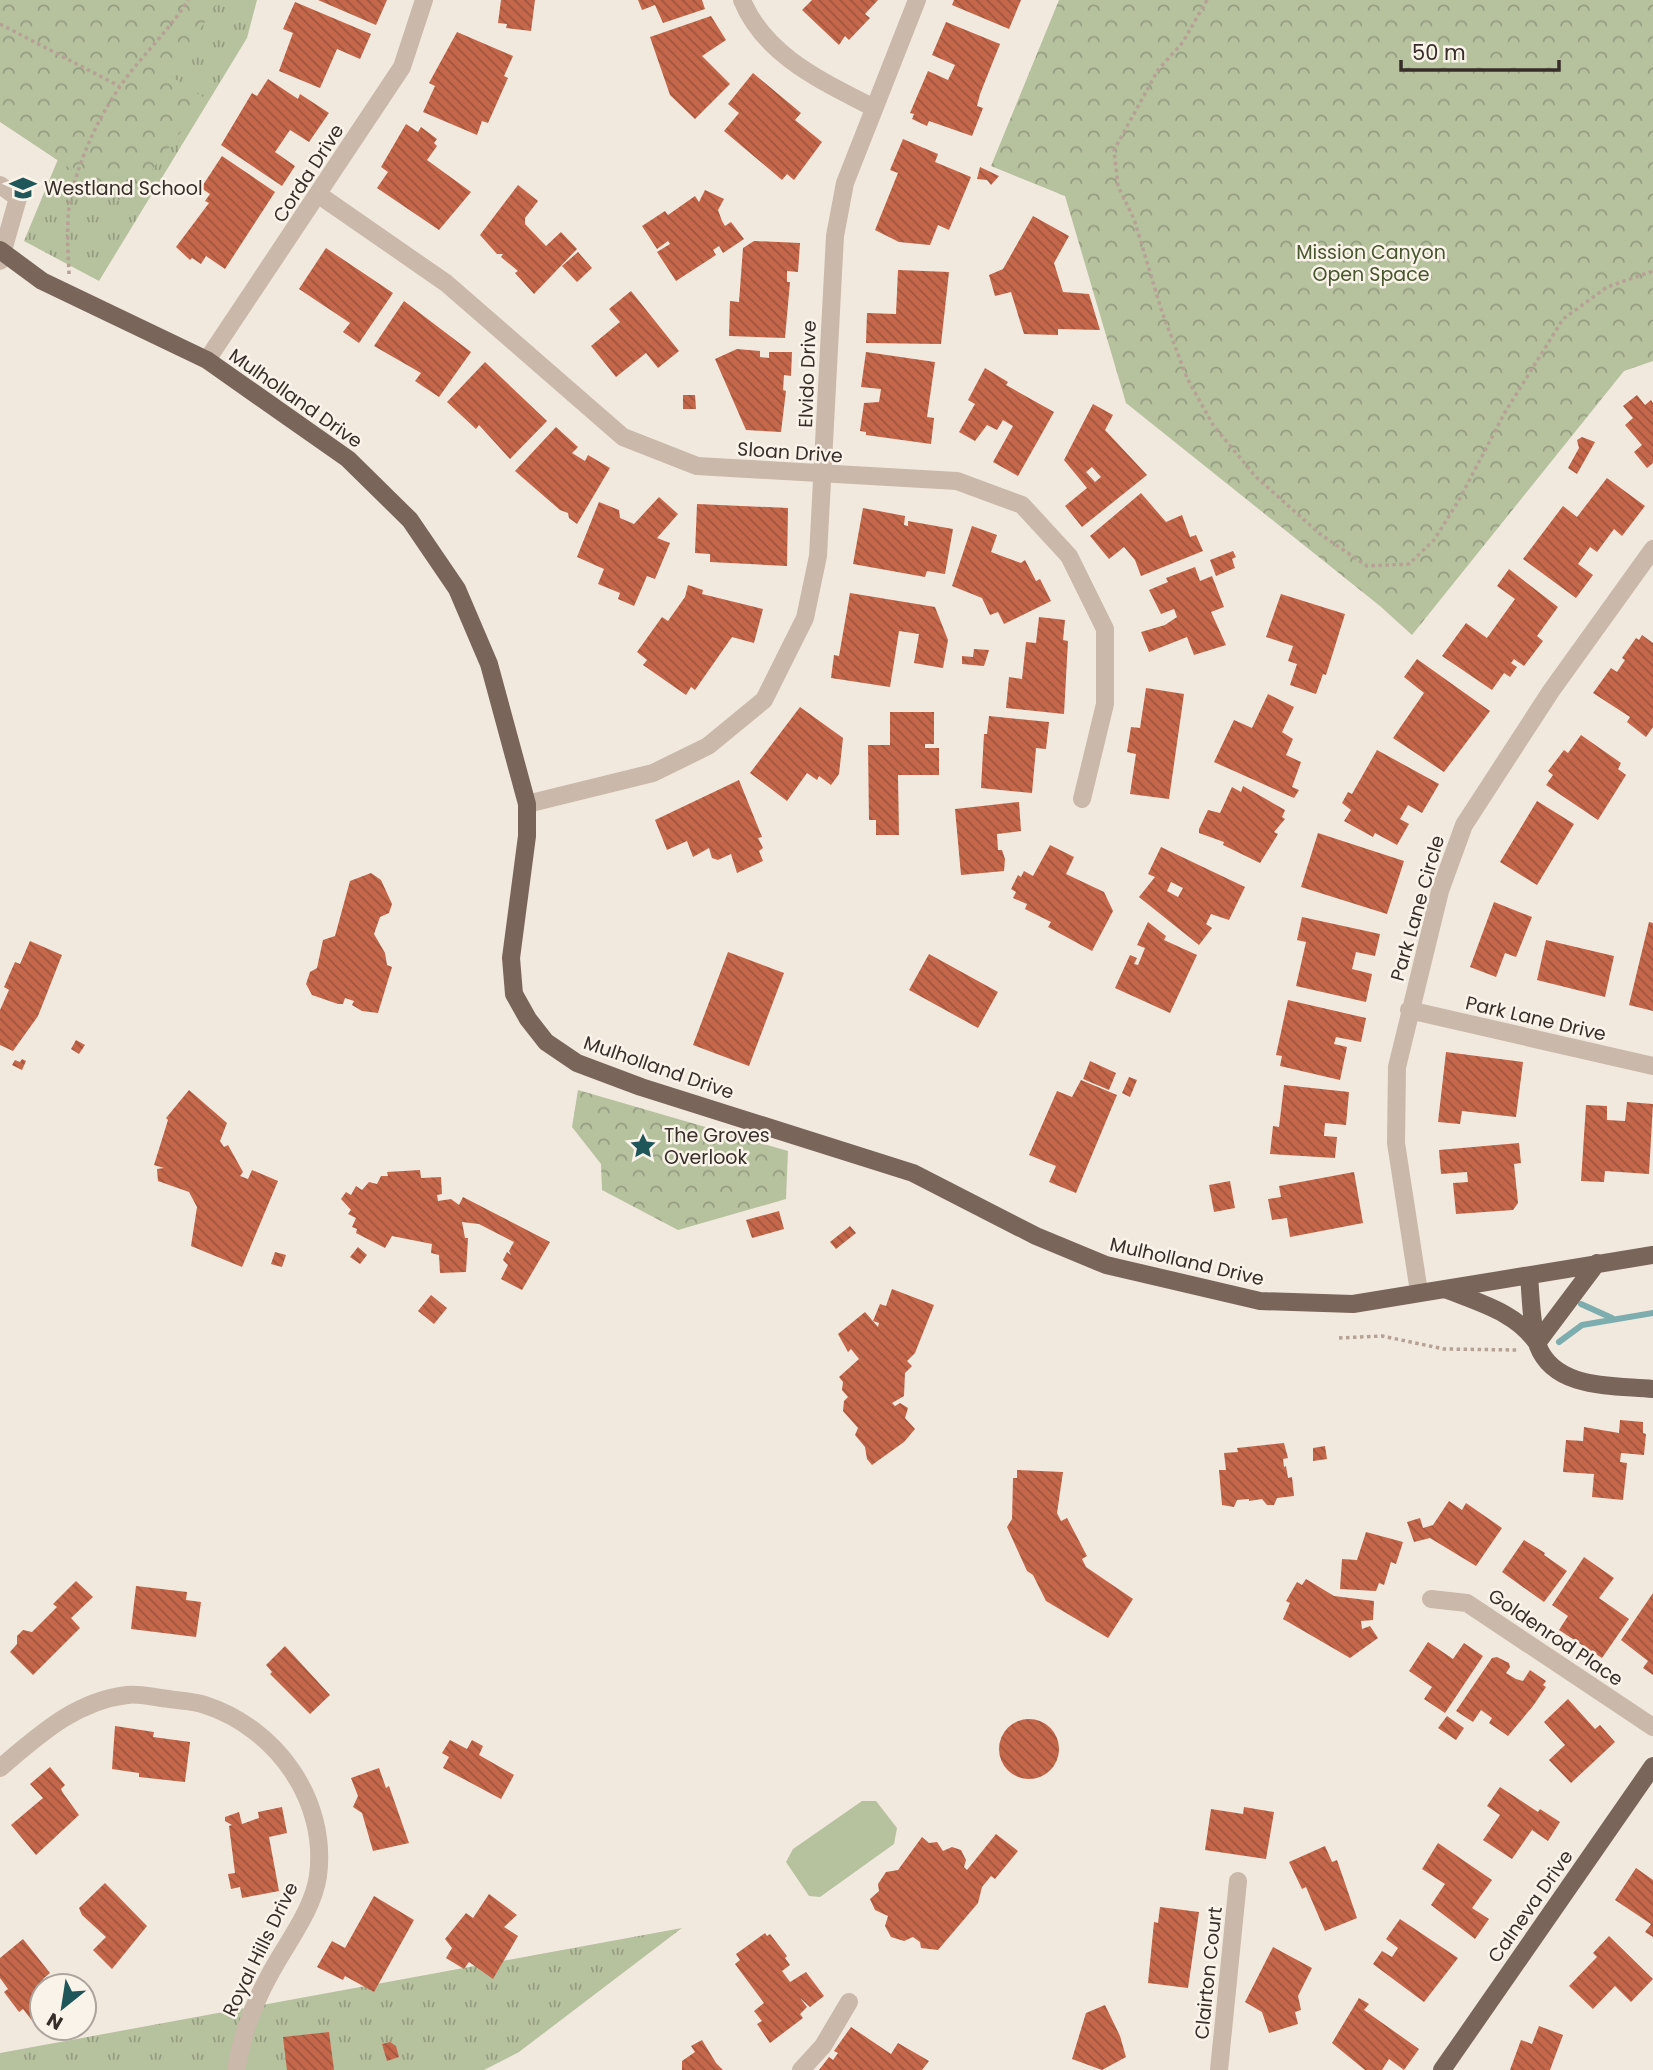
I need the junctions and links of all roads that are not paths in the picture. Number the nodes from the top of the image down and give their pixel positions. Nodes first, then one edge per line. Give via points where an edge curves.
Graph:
1 (424, 0) edge
2 (742, 0) edge
3 (917, 0) edge
4 (872, 107) junction
5 (0, 185) edge
6 (319, 195) junction
7 (1, 254) edge
8 (207, 360) junction
9 (824, 476) junction
10 (1653, 549) edge
11 (1082, 799) dead end
12 (527, 804) junction
13 (1409, 1010) junction
14 (1653, 1066) edge
15 (1653, 1255) edge
16 (1597, 1264) junction
17 (1529, 1276) junction
18 (1445, 1289) junction
19 (1419, 1292) junction
20 (1538, 1346) junction
21 (1653, 1389) edge
22 (1431, 1599) dead end
23 (1653, 1727) edge
24 (1653, 1766) edge
25 (0, 1768) edge
26 (1238, 1881) dead end
27 (849, 2003) dead end
28 (236, 2070) edge
29 (801, 2070) edge
30 (1218, 2070) edge
31 (1442, 2070) edge

1 - 6 street, Corda Drive via 402,67
2 - 4 street via 750,19 796,67
3 - 4 street, Elvido Drive
4 - 9 street, Elvido Drive via 845,183 834,243
5 - 7 street via 18,198
6 - 8 street, Corda Drive
6 - 9 street, Sloan Drive via 446,283 624,437 697,466
7 - 8 main road, Mulholland Drive via 42,281
8 - 12 main road, Mulholland Drive via 348,459 410,520 457,589 489,664
9 - 11 street, Sloan Drive via 957,481 1022,505 1069,556 1105,629 1105,704
9 - 12 street, Elvido Drive via 818,556 805,618 764,700 708,746 653,773
10 - 13 street, Park Lane Circle via 1464,825 1440,891
12 - 19 main road, Mulholland Drive via 511,958 514,994 546,1042 577,1063 913,1173 1036,1236 1106,1265 1260,1301 1353,1304
13 - 14 street, Park Lane Drive
13 - 19 street, Park Lane Circle via 1397,1067 1395,1143
15 - 16 main road, Mulholland Drive
16 - 17 main road, Mulholland Drive
16 - 20 main road via 1547,1326
17 - 18 main road, Mulholland Drive
17 - 20 main road
18 - 19 main road, Mulholland Drive
18 - 20 main road via 1514,1319
20 - 21 main road via 1554,1369 1574,1380
22 - 23 street, Goldenrod Place via 1467,1603
24 - 31 main road, Calneva Drive
25 - 28 street, Royal Hills Drive via 64,1716 128,1694 204,1704 239,1719 271,1742 308,1795 318,1837 318,1875 244,2028
26 - 30 street, Clairton Court
27 - 29 street via 823,2046

